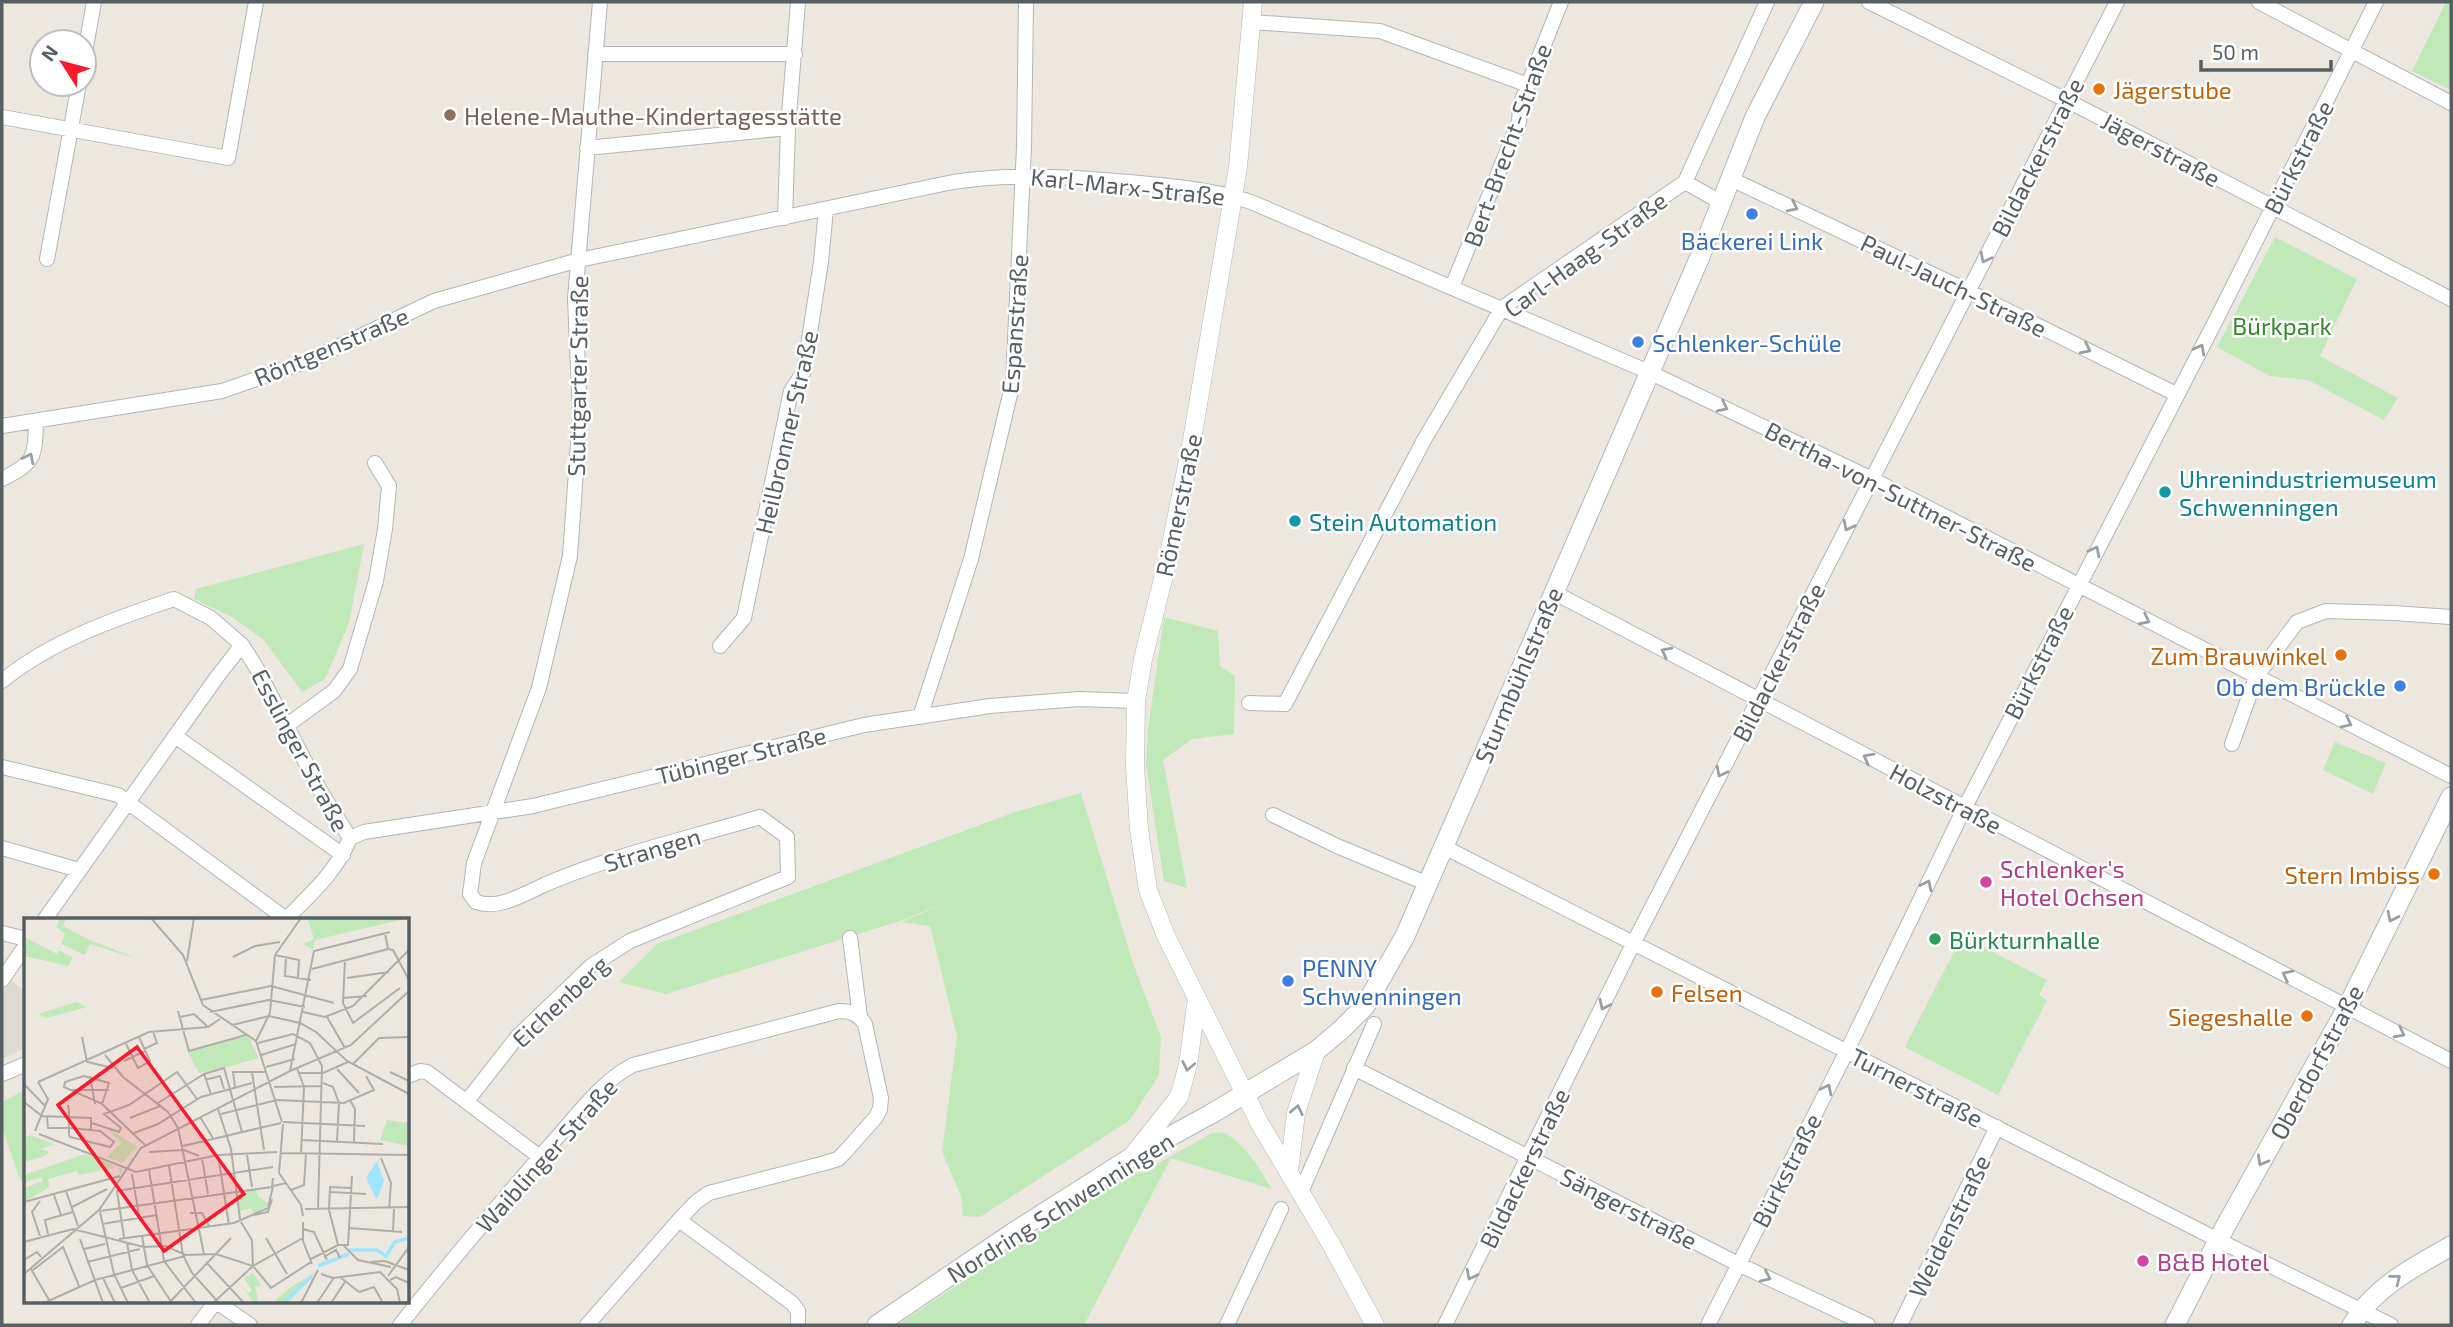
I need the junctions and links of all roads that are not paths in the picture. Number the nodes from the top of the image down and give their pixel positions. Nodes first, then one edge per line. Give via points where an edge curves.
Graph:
1 (94, 2) edge
2 (256, 2) edge
3 (600, 2) edge
4 (798, 2) edge
5 (1026, 2) edge
6 (1253, 2) edge
7 (1562, 2) edge
8 (1767, 2) edge
9 (1814, 2) edge
10 (1869, 2) edge
11 (2117, 2) edge
12 (2259, 2) edge
13 (2376, 2) edge
14 (1251, 22) junction
15 (89, 28) edge
16 (2352, 51) junction
17 (595, 54) junction
18 (795, 54) junction
19 (1528, 85) junction
20 (77, 98) edge
21 (2066, 100) junction
22 (2451, 103) edge
23 (2, 117) edge
24 (788, 128) junction
25 (71, 129) junction
26 (587, 148) junction
27 (1022, 175) junction
28 (1731, 178) junction
29 (1685, 182) junction
30 (1232, 196) junction
31 (1722, 203) junction
32 (2272, 207) junction
33 (826, 209) junction
34 (785, 218) junction
35 (47, 259) dead end
36 (579, 260) junction
37 (1452, 287) junction
38 (1968, 291) junction
39 (2451, 299) edge
40 (1502, 308) junction
41 (1649, 372) junction
42 (2176, 394) junction
43 (36, 423) junction
44 (2, 426) edge
45 (375, 463) dead end
46 (2, 479) edge
47 (1872, 479) junction
48 (2077, 586) junction
49 (1553, 592) junction
50 (2451, 617) edge
51 (242, 645) junction
52 (720, 646) dead end
53 (2256, 677) junction
54 (2, 681) edge
55 (1758, 700) junction
56 (1136, 701) junction
57 (1249, 703) dead end
58 (920, 717) junction
59 (286, 726) junction
60 (175, 736) junction
61 (2232, 744) dead end
62 (2, 767) edge
63 (2451, 776) edge
64 (2451, 797) edge
65 (128, 803) junction
66 (1964, 808) junction
67 (495, 811) junction
68 (1273, 815) dead end
69 (350, 838) junction
70 (1444, 847) junction
71 (2, 848) edge
72 (343, 855) junction
73 (79, 870) junction
74 (788, 877) joint
75 (1428, 884) junction
76 (476, 902) joint
77 (46, 918) edge
78 (285, 918) edge
79 (287, 918) edge
80 (2, 933) edge
81 (24, 938) edge
82 (850, 938) dead end
83 (1633, 944) junction
84 (24, 948) edge
85 (2, 980) edge
86 (1197, 998) junction
87 (2348, 1006) junction
88 (855, 1014) junction
89 (1374, 1024) dead end
90 (1316, 1051) junction
91 (1847, 1051) junction
92 (2451, 1060) edge
93 (24, 1065) edge
94 (1354, 1068) junction
95 (2, 1074) edge
96 (410, 1075) edge
97 (1245, 1093) junction
98 (467, 1101) junction
99 (1997, 1127) junction
100 (540, 1157) junction
101 (1132, 1157) junction
102 (1530, 1158) junction
103 (1289, 1171) junction
104 (1301, 1192) junction
105 (1281, 1209) dead end
106 (679, 1220) junction
107 (2218, 1240) junction
108 (2451, 1246) edge
109 (1738, 1264) junction
110 (215, 1302) edge
111 (217, 1302) edge
112 (2356, 1318) edge
113 (198, 1325) edge
114 (250, 1325) edge
115 (400, 1325) edge
116 (587, 1325) edge
117 (798, 1325) edge
118 (877, 1325) edge
119 (1227, 1325) edge
120 (1375, 1325) edge
121 (1445, 1325) edge
122 (1708, 1325) edge
123 (1868, 1325) edge
124 (1900, 1325) edge
125 (2175, 1325) edge
126 (2391, 1325) edge

1 - 15 street
2 - 25 street via 228,158
3 - 17 street, Stuttgarter Straße
4 - 18 street
5 - 27 street, Espanstraße
6 - 14 street, Römerstraße
7 - 19 street, Bert-Brecht-Straße
8 - 29 street
9 - 28 main road, Sturmbühlstraße via 1755,117
10 - 21 street, Jägerstraße
11 - 21 street, Bildackerstraße
12 - 16 street
13 - 16 street, Bürkstraße
14 - 19 street via 1380,31
14 - 30 street, Römerstraße
16 - 22 street
16 - 32 street, Bürkstraße
17 - 18 street
17 - 26 street, Stuttgarter Straße
18 - 24 street
19 - 37 street, Bert-Brecht-Straße via 1519,122
20 - 25 street
21 - 32 street, Jägerstraße
21 -> 38 street, Bildackerstraße
23 - 25 street
24 - 26 street
24 - 34 street
25 - 35 street
26 - 36 street, Stuttgarter Straße
27 - 30 street, Karl-Marx-Straße via 1212,190
27 - 33 street, Karl-Marx-Straße via 953,182
27 - 58 street, Espanstraße via 1013,382 971,559
28 - 31 main road, Sturmbühlstraße
28 -> 38 street, Paul-Jauch-Straße
29 - 31 street
29 - 40 street, Carl-Haag-Straße
30 - 37 street, Karl-Marx-Straße
30 - 56 street, Römerstraße via 1191,446
31 - 41 main road, Sturmbühlstraße
32 - 39 street, Jägerstraße
42 -> 32 street, Bürkstraße
33 - 34 street, Karl-Marx-Straße
33 - 52 street, Heilbronner Straße via 804,371 791,391 744,618
34 - 36 street, Karl-Marx-Straße
36 - 43 street, Röntgenstraße via 434,301 308,362 222,391
36 - 67 street, Stuttgarter Straße via 575,299 580,415 570,555 539,688
37 - 40 street, Karl-Marx-Straße
38 -> 42 street, Paul-Jauch-Straße
38 - 47 street, Bildackerstraße
40 - 41 street, Karl-Marx-Straße
40 - 57 street, Carl-Haag-Straße via 1424,440 1285,704
41 -> 47 street, Bertha-von-Suttner-Straße
41 - 49 main road, Sturmbühlstraße
48 -> 42 street, Bürkstraße
43 - 44 street, Röntgenstraße
46 -> 43 street via 23,468 33,455
45 - 59 street via 389,486 385,529 354,658 334,691
47 - 48 street, Bertha-von-Suttner-Straße
47 -> 55 street, Bildackerstraße
48 -> 53 street, Bertha-von-Suttner-Straße
48 - 66 street, Bürkstraße
55 -> 49 street, Holzstraße
49 - 70 main road, Sturmbühlstraße
50 - 53 street via 2326,611 2297,622
51 - 54 street, Esslinger Straße via 211,618 174,598 63,643
51 - 59 street, Esslinger Straße
51 - 60 street, Esslinger Straße
53 - 61 street
53 -> 63 street, Bertha-von-Suttner-Straße
66 -> 55 street, Holzstraße
55 -> 83 street, Bildackerstraße
56 - 58 street, Tübinger Straße via 1079,699
56 - 86 street, Römerstraße via 1139,829 1148,890
58 - 67 street, Tübinger Straße via 864,725 533,806
59 - 69 street, Esslinger Straße
60 - 65 street, Esslinger Straße
60 - 72 street
62 - 65 street, Esslinger Straße via 118,795
64 -> 87 main road, Oberdorfstraße
65 - 73 street, Esslinger Straße
65 - 78 street, Esslinger Straße
87 -> 66 street, Holzstraße
91 -> 66 street, Bürkstraße
67 - 69 street, Tübinger Straße
67 - 76 street, Stuttgarter Straße via 474,863 470,894
68 - 75 street
69 - 72 street, Esslinger Straße
70 - 75 main road, Sturmbühlstraße
70 - 83 street, Turnerstraße
71 - 73 street
72 - 79 street, Esslinger Straße
73 - 77 street, Esslinger Straße
74 - 76 street, Strangen via 787,837 760,817 557,879 511,900 488,906
74 - 98 street, Eichenberg via 630,941 591,966 518,1036
75 - 90 main road, Sturmbühlstraße via 1365,1006
80 - 81 street
82 - 88 street
83 - 91 street, Turnerstraße
83 -> 102 street, Bildackerstraße
84 - 85 street
86 - 97 street, Römerstraße
86 -> 101 street via 1179,1097
87 -> 92 street, Holzstraße
87 -> 107 main road, Oberdorfstraße
88 - 100 street, Waiblinger Straße via 838,1011 633,1065 604,1085
88 - 106 street via 865,1024 881,1098 876,1117 838,1159 709,1193
89 - 94 street
90 - 97 main road, Sturmbühlstraße
103 -> 90 street via 1296,1113
91 - 99 street, Turnerstraße
109 -> 91 street, Bürkstraße
93 - 95 street
94 - 102 street, Sängerstraße
94 - 104 street
96 - 98 street via 427,1072
97 - 101 main road, Nordring Schwenningen
97 - 103 street, Römerstraße
98 - 100 street
99 - 107 street, Turnerstraße
99 - 124 street, Weidenstraße
100 - 115 street, Waiblinger Straße
101 - 118 main road, Nordring Schwenningen
102 - 109 street, Sängerstraße
102 -> 121 street, Bildackerstraße
103 - 104 street, Römerstraße
104 - 120 street, Römerstraße
105 - 119 street
106 - 116 street
106 - 117 street via 792,1303 798,1311
107 - 112 street, Turnerstraße
107 - 125 main road, Oberdorfstraße
112 -> 108 main road via 2399,1276
109 - 122 street, Bürkstraße
109 -> 123 street, Sängerstraße
110 - 113 street
111 - 114 street
112 - 126 street, Turnerstraße

